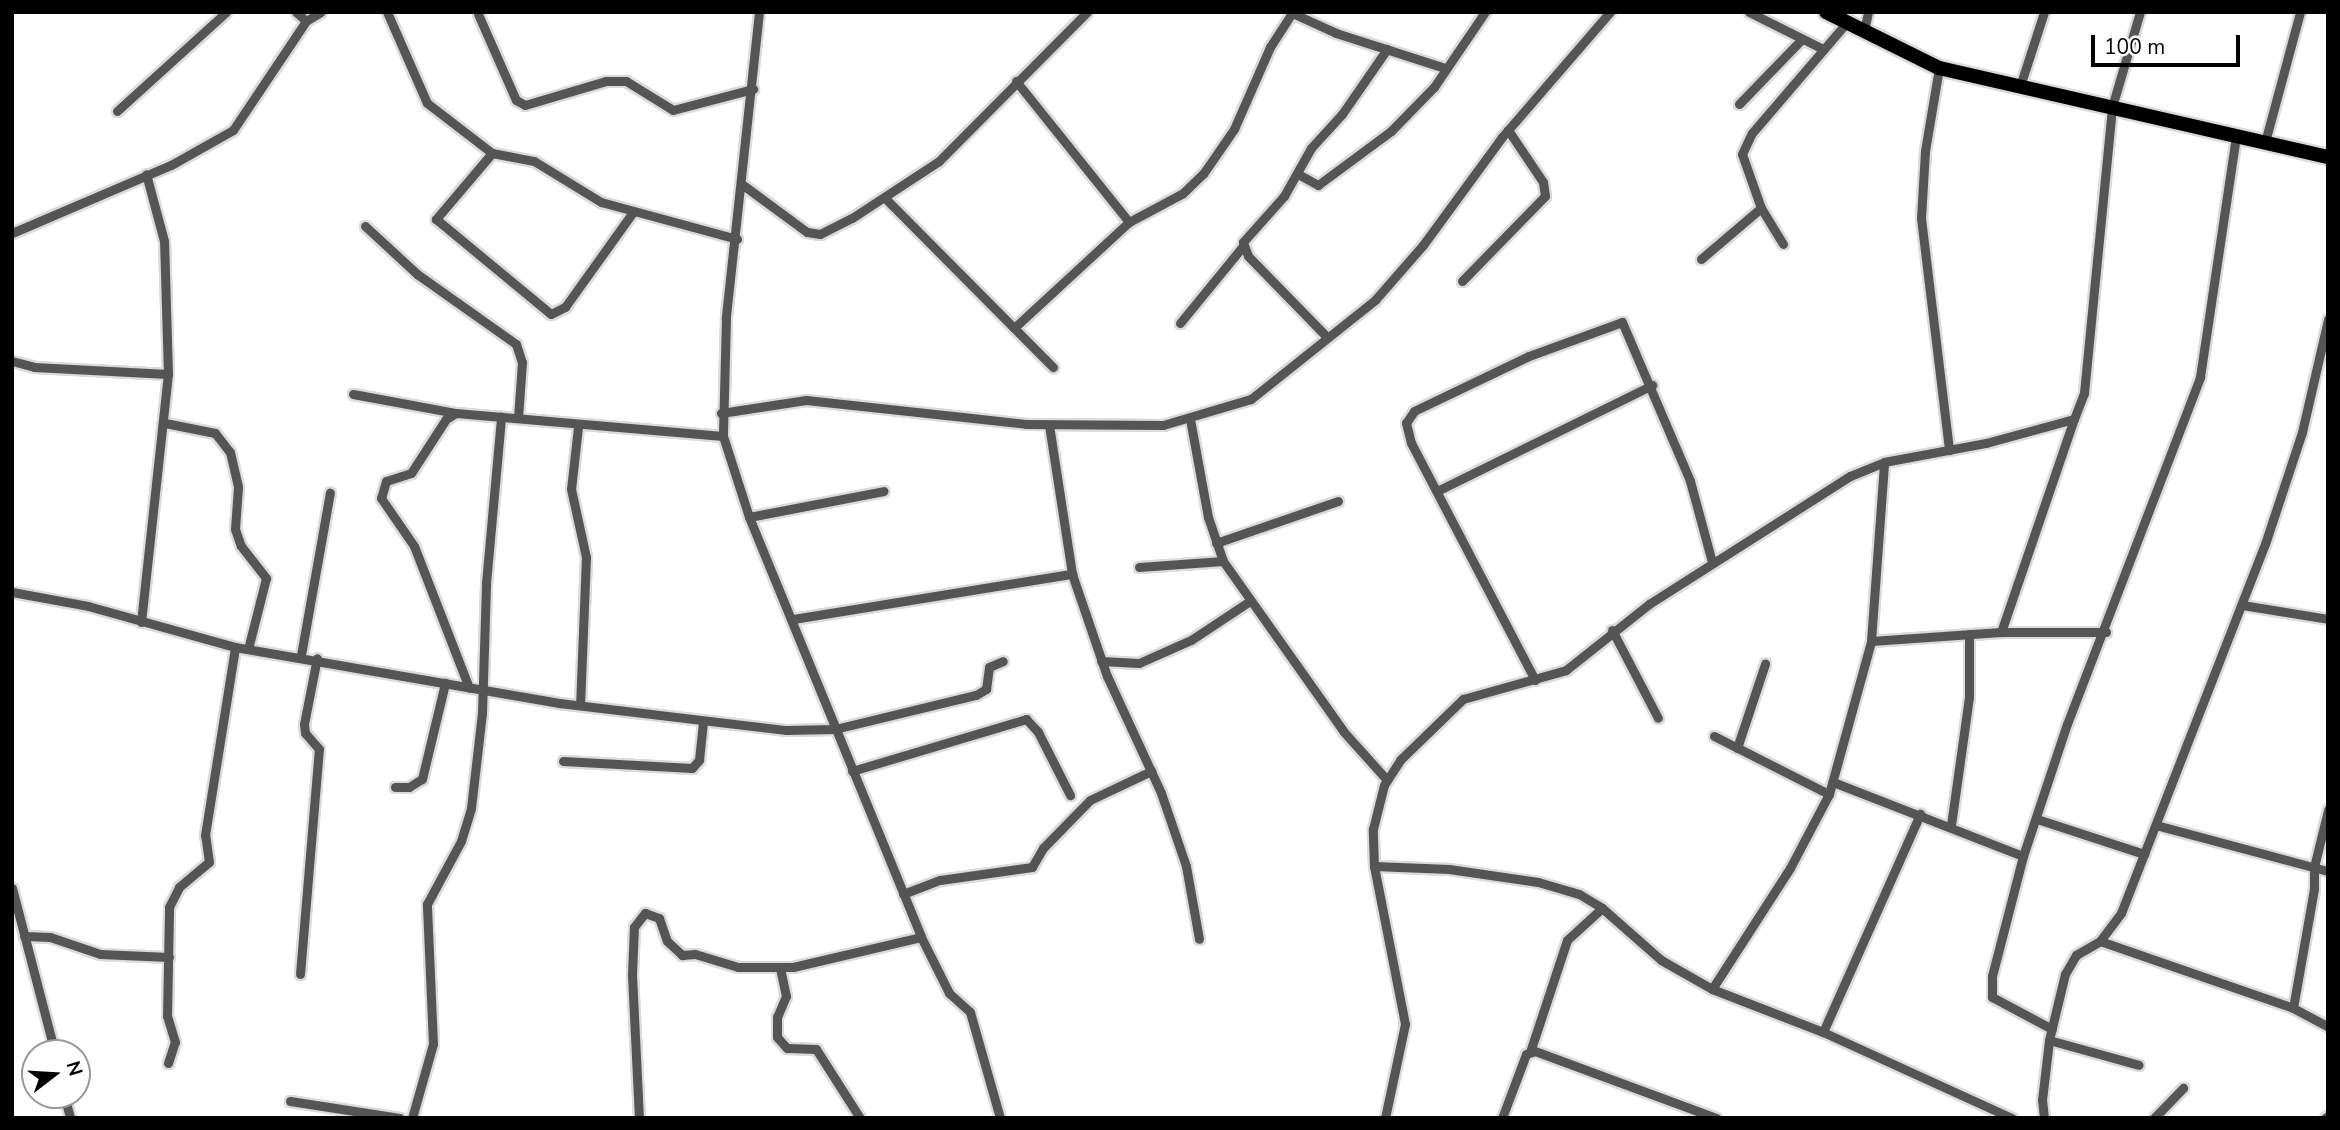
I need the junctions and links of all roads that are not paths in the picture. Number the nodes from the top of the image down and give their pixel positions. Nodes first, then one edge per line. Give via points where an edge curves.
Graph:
1 (226, 12) edge
2 (296, 12) edge
3 (321, 12) edge
4 (387, 12) edge
5 (759, 12) edge
6 (1087, 12) edge
7 (1485, 12) edge
8 (1610, 12) edge
9 (1749, 12) edge
10 (1826, 12) edge
11 (1868, 12) edge
12 (2044, 12) edge
13 (2140, 12) edge
14 (2300, 12) edge
15 (1291, 13) edge
16 (478, 14) edge
17 (306, 21) junction
18 (1847, 22) junction
19 (1864, 31) junction
20 (1802, 39) junction
21 (1821, 48) junction
22 (1387, 49) junction
23 (1445, 68) junction
24 (1939, 68) junction
25 (1016, 81) junction
26 (2020, 86) junction
27 (753, 89) junction
28 (1739, 104) dead end
29 (2112, 107) junction
30 (117, 111) dead end
31 (1508, 130) junction
32 (2236, 136) junction
33 (2265, 142) junction
34 (492, 153) junction
35 (2328, 157) edge
36 (146, 174) junction
37 (1298, 174) junction
38 (743, 185) junction
39 (886, 199) junction
40 (1761, 208) junction
41 (633, 212) junction
42 (1129, 222) junction
43 (365, 226) dead end
44 (12, 233) edge
45 (737, 239) junction
46 (1783, 244) dead end
47 (1243, 246) junction
48 (1701, 258) dead end
49 (1462, 281) dead end
50 (2328, 319) edge
51 (1180, 323) dead end
52 (1014, 328) junction
53 (1327, 337) junction
54 (12, 361) edge
55 (1053, 367) dead end
56 (168, 374) junction
57 (1652, 385) junction
58 (353, 394) dead end
59 (721, 413) junction
60 (456, 414) junction
61 (501, 417) junction
62 (518, 418) junction
63 (1190, 419) junction
64 (2074, 419) junction
65 (165, 423) junction
66 (1049, 425) junction
67 (578, 427) junction
68 (723, 436) junction
69 (1949, 450) junction
70 (1884, 462) junction
71 (884, 491) dead end
72 (1437, 491) junction
73 (330, 493) dead end
74 (1338, 501) dead end
75 (749, 517) junction
76 (1216, 543) junction
77 (1223, 561) junction
78 (1712, 562) junction
79 (1139, 567) dead end
80 (1072, 574) junction
81 (12, 592) edge
82 (1250, 601) junction
83 (2242, 605) junction
84 (793, 619) junction
85 (2328, 619) edge
86 (141, 622) junction
87 (1612, 630) junction
88 (2001, 632) junction
89 (2106, 632) junction
90 (1969, 634) junction
91 (1871, 640) junction
92 (235, 647) junction
93 (248, 649) junction
94 (301, 655) junction
95 (317, 658) junction
96 (1003, 661) dead end
97 (1101, 661) junction
98 (1765, 664) dead end
99 (1535, 680) junction
100 (445, 683) junction
101 (469, 688) junction
102 (483, 690) junction
103 (580, 705) junction
104 (1658, 718) dead end
105 (703, 721) junction
106 (835, 729) junction
107 (1714, 736) dead end
108 (1737, 748) junction
109 (563, 761) dead end
110 (852, 771) junction
111 (1151, 771) junction
112 (1387, 780) junction
113 (1833, 782) junction
114 (395, 787) dead end
115 (1829, 794) junction
116 (1070, 795) dead end
117 (2328, 810) edge
118 (1920, 814) junction
119 (2037, 819) junction
120 (1951, 825) junction
121 (2155, 825) junction
122 (2144, 854) junction
123 (2023, 856) junction
124 (1374, 866) junction
125 (2314, 867) junction
126 (2328, 872) edge
127 (12, 888) edge
128 (903, 894) junction
129 (1602, 908) junction
130 (24, 936) junction
131 (921, 937) junction
132 (1199, 939) dead end
133 (2101, 941) junction
134 (169, 957) junction
135 (780, 968) junction
136 (300, 974) dead end
137 (1712, 989) junction
138 (2293, 1008) junction
139 (2328, 1027) edge
140 (2052, 1029) junction
141 (1824, 1032) junction
142 (51, 1039) edge
143 (2049, 1040) junction
144 (1530, 1052) junction
145 (168, 1063) dead end
146 (2139, 1065) dead end
147 (2183, 1088) dead end
148 (290, 1101) dead end
149 (1714, 1117) edge
150 (400, 1118) edge
151 (412, 1118) edge
152 (639, 1118) edge
153 (860, 1118) edge
154 (1000, 1118) edge
155 (1385, 1118) edge
156 (1502, 1118) edge
157 (2012, 1118) edge
158 (2044, 1118) edge
159 (2154, 1118) edge

1 - 30 street
2 - 17 street
3 - 17 street
4 - 34 street via 428,103
5 - 27 street
6 - 25 street
7 - 23 street
8 - 31 street
9 - 20 street
10 - 18 highway
11 - 19 street
12 - 26 street
13 - 29 street
14 - 33 street
15 - 22 street
15 - 42 street via 1270,47 1234,129 1208,168 1183,193
16 - 27 street via 516,100 525,105 606,81 626,81 673,110
17 - 36 street via 233,130
18 - 19 highway
18 - 21 street
19 - 24 highway
20 - 21 street
20 - 28 street
21 - 40 street via 1752,132 1742,154
22 - 23 street
22 - 37 street via 1342,114 1311,148
23 - 37 street via 1434,87 1399,123 1334,175 1314,186
24 - 26 highway
24 - 69 street via 1925,151 1921,218
25 - 39 street via 939,161
25 - 42 street
26 - 29 highway
27 - 38 street
29 - 32 highway
29 - 64 street via 2084,393
31 - 49 street via 1543,182 1545,196
31 - 53 street via 1392,281 1353,320
32 - 33 highway
32 - 89 street via 2200,377
33 - 35 highway
34 - 41 street via 534,161 601,202
34 - 41 street via 436,219 551,314 565,307
36 - 44 street
36 - 56 street via 164,240
37 - 47 street
38 - 39 street via 807,232 820,234
38 - 45 street
39 - 52 street
40 - 46 street
40 - 48 street
41 - 45 street
42 - 52 street
43 - 62 street via 417,274 516,344 522,362
45 - 59 street
47 - 51 street
47 - 53 street via 1310,324
50 - 83 street via 2302,432
52 - 55 street
53 - 63 street via 1257,396
54 - 56 street via 34,367
56 - 65 street
57 - 72 street
57 - 72 street via 1627,327 1619,322 1444,393 1410,414 1406,423 1411,443
57 - 78 street via 1690,481
58 - 60 street
59 - 66 street via 806,400
59 - 68 street
60 - 61 street
60 - 101 street via 446,419 411,473 386,481 381,498 414,546
61 - 62 street
61 - 102 street via 486,583
62 - 67 street
63 - 66 street via 1163,425
63 - 76 street
64 - 69 street
64 - 88 street
65 - 86 street
65 - 93 street via 215,433 230,452 238,487 235,529 240,546 266,578
66 - 80 street
67 - 68 street
67 - 103 street via 571,489 586,556
68 - 75 street
69 - 70 street
70 - 78 street via 1826,489
70 - 91 street
71 - 75 street
72 - 99 street
73 - 94 street
74 - 76 street
75 - 84 street
76 - 77 street
77 - 79 street
77 - 82 street
78 - 87 street
80 - 84 street
80 - 97 street
81 - 86 street
82 - 97 street via 1191,640 1139,663
82 - 112 street via 1359,751
83 - 85 street
83 - 121 street
84 - 106 street
86 - 92 street
87 - 99 street via 1566,670
87 - 104 street
88 - 89 street
88 - 90 street
89 - 119 street via 2067,724
90 - 91 street
90 - 120 street via 1969,697
91 - 113 street
92 - 93 street
92 - 134 street via 205,835 209,862 173,894
93 - 94 street
94 - 95 street
95 - 100 street
95 - 136 street via 304,724 305,733 319,749
96 - 106 street via 989,667 983,693
97 - 111 street
98 - 108 street
99 - 112 street via 1464,699 1419,739
100 - 101 street
100 - 114 street via 422,779 410,787
101 - 102 street
102 - 103 street
102 - 151 street via 471,808 461,841 427,904 432,1044
103 - 105 street
105 - 106 street via 786,730
105 - 109 street via 699,760 692,768
106 - 110 street
107 - 108 street
108 - 115 street
110 - 116 street via 1026,719 1038,732
110 - 128 street
111 - 128 street via 1090,800 1043,848 1032,867 940,880
111 - 132 street via 1186,866
112 - 124 street via 1373,829
113 - 115 street
113 - 118 street
115 - 137 street via 1790,868
117 - 125 street
118 - 120 street
118 - 141 street
119 - 122 street
119 - 123 street
120 - 123 street
121 - 122 street
121 - 125 street
122 - 133 street via 2121,913
123 - 140 street via 1989,994
124 - 129 street via 1419,866 1538,882 1579,894
124 - 155 street via 1405,1024
125 - 126 street
125 - 138 street
127 - 130 street
128 - 131 street
129 - 137 street via 1661,960
129 - 144 street via 1567,940
130 - 134 street via 58,938 100,954
130 - 142 street
131 - 135 street via 845,958
131 - 154 street via 949,993 970,1012
133 - 138 street
133 - 140 street via 2076,955 2068,967
134 - 145 street via 167,1016 175,1042
135 - 152 street via 738,967 695,954 682,955 667,941 652,912 637,918 632,974
135 - 153 street via 786,996 777,1017 777,1037 788,1048 816,1049
137 - 141 street
138 - 139 street
140 - 143 street
141 - 157 street
143 - 146 street
143 - 158 street
144 - 149 street
144 - 156 street
147 - 159 street
148 - 150 street

